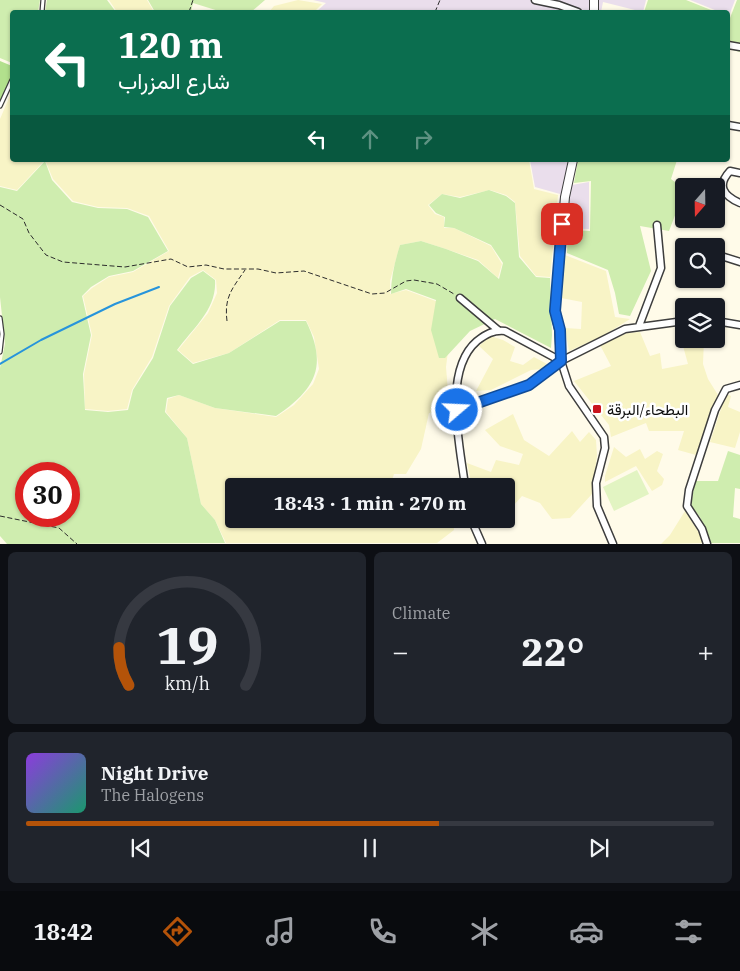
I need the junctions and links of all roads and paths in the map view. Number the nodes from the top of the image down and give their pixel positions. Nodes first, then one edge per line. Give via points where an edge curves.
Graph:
1 (535, 0) edge
2 (573, 10) edge
3 (10, 84) edge
4 (0, 106) edge
5 (573, 162) edge
6 (740, 173) edge
7 (740, 203) edge
8 (0, 205) edge
9 (656, 225) dead end
10 (725, 257) edge
11 (740, 262) edge
12 (245, 270) junction
13 (460, 298) joint
14 (0, 318) edge
15 (227, 321) dead end
16 (675, 322) edge
17 (725, 322) edge
18 (740, 325) edge
19 (639, 326) junction
20 (498, 330) junction
21 (0, 352) edge
22 (561, 361) junction
23 (740, 385) edge
24 (457, 410) junction
25 (464, 478) edge
26 (0, 516) edge
27 (475, 528) edge
28 (77, 544) edge
29 (482, 544) edge
30 (613, 544) edge
31 (707, 544) edge

1 - 2 street
3 - 4 lane
5 - 22 street via 565,197 555,311 560,330
6 - 7 street via 730,171 722,186 728,198
8 - 12 path via 23,219 39,249 54,260 125,267 171,259 188,267 206,265 224,270
9 - 19 street via 661,268
10 - 11 street
12 - 13 path via 304,271 372,294 385,293 414,280 436,284
12 - 15 path via 225,304
13 - 20 street
14 - 21 lane
16 - 19 street
17 - 18 street
19 - 22 street
20 - 22 street
20 - 24 street via 487,334 464,355 458,377
22 - 24 street via 529,385
22 - 30 street via 569,386 604,437 605,448 596,483 597,506
23 - 31 street via 726,389 689,490 687,506 702,529
24 - 25 street
26 - 28 path via 59,528
27 - 29 street

